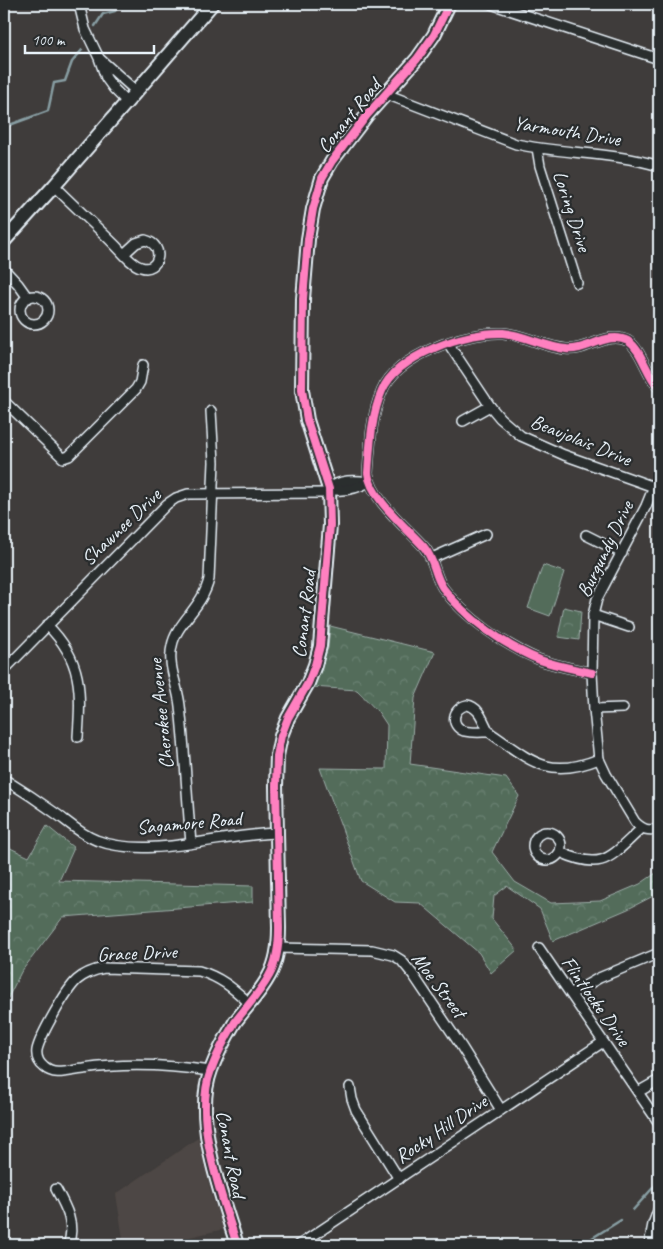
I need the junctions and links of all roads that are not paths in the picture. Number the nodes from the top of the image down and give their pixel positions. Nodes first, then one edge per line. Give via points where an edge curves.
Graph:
1 (78, 4) edge
2 (212, 4) edge
3 (449, 4) edge
4 (491, 4) edge
5 (99, 58) junction
6 (659, 59) edge
7 (136, 92) junction
8 (386, 94) junction
9 (127, 102) junction
10 (537, 148) junction
11 (658, 162) edge
12 (54, 186) junction
13 (4, 240) edge
14 (124, 254) dead end
15 (4, 269) edge
16 (577, 283) dead end
17 (28, 298) dead end
18 (448, 343) junction
19 (143, 365) dead end
20 (659, 388) edge
21 (4, 401) edge
22 (490, 406) junction
23 (212, 411) dead end
24 (463, 421) dead end
25 (659, 474) edge
26 (368, 482) junction
27 (654, 487) junction
28 (329, 491) junction
29 (212, 493) junction
30 (486, 534) dead end
31 (586, 535) dead end
32 (622, 553) junction
33 (432, 558) junction
34 (593, 615) junction
35 (48, 625) junction
36 (629, 627) dead end
37 (4, 670) edge
38 (592, 673) junction
39 (623, 708) dead end
40 (594, 709) junction
41 (489, 732) dead end
42 (78, 737) dead end
43 (599, 759) junction
44 (4, 779) edge
45 (641, 829) junction
46 (659, 829) edge
47 (277, 833) junction
48 (190, 844) junction
49 (560, 852) dead end
50 (278, 948) junction
51 (539, 948) dead end
52 (659, 952) edge
53 (571, 994) junction
54 (249, 1003) junction
55 (603, 1042) junction
56 (210, 1071) junction
57 (659, 1080) edge
58 (350, 1087) dead end
59 (638, 1092) junction
60 (501, 1110) junction
61 (659, 1123) edge
62 (399, 1179) junction
63 (56, 1189) dead end
64 (659, 1208) edge
65 (68, 1245) edge
66 (236, 1245) edge
67 (299, 1245) edge
68 (649, 1245) edge

1 - 5 street via 85,29
2 - 7 street
3 - 8 street, Conant Road via 434,35
4 - 6 street
5 - 7 street
5 - 9 street via 106,78
7 - 9 street
8 - 10 street, Yarmouth Drive via 498,138
8 - 28 street, Conant Road via 326,169 313,209 308,239 303,299 302,390 307,420
9 - 12 street
10 - 11 street, Yarmouth Drive
10 - 16 street, Loring Drive
12 - 13 street
12 - 14 street
15 - 17 street
18 - 20 street via 475,335 503,333 562,349 574,349 617,338 634,347
18 - 22 street, Beaujolais Drive
18 - 26 street via 403,366 382,389 373,425
19 - 21 street via 136,389 63,458
22 - 24 street
22 - 27 street, Beaujolais Drive via 510,427 531,441
23 - 29 street, Cherokee Avenue
25 - 27 street, Burgundy Drive
26 - 28 street via 358,488
26 - 33 street via 377,497
27 - 32 street, Burgundy Drive
28 - 29 street, Shawnee Drive
28 - 47 street, Conant Road via 330,526 320,646 316,665 281,736 277,756
29 - 35 street, Shawnee Drive via 182,496 167,504
29 - 48 street, Cherokee Avenue via 207,587 176,634 171,648 180,704
30 - 33 street
31 - 32 street
32 - 34 street, Burgundy Drive via 597,599
33 - 38 street via 439,580 449,595 502,640 542,660
34 - 36 street
34 - 38 street, Burgundy Drive
35 - 37 street, Shawnee Drive
35 - 42 street via 63,642 75,668 80,698
38 - 40 street, Burgundy Drive
39 - 40 street
40 - 43 street, Burgundy Drive
41 - 43 street via 546,767 576,766
43 - 45 street, Burgundy Drive
44 - 48 street, Sagamore Road via 95,840 132,846
45 - 46 street
45 - 49 street via 621,849 599,861 582,861
47 - 48 street, Sagamore Road
47 - 50 street, Conant Road
50 - 54 street, Conant Road via 270,975
50 - 60 street, Moe Street via 372,950 400,960 456,1038
51 - 53 street, Flintlocke Drive
52 - 53 street
53 - 55 street, Flintlocke Drive
54 - 56 street, Conant Road
54 - 56 street, Grace Drive via 222,980 199,971 94,970 84,974 70,988 37,1052 42,1065 55,1072 117,1066
55 - 59 street, Flintlocke Drive
55 - 60 street, Rocky Hill Drive
56 - 66 street, Conant Road via 205,1104 207,1134
57 - 59 street
58 - 62 street via 356,1110
59 - 61 street, Flintlocke Drive
60 - 62 street, Rocky Hill Drive
62 - 67 street, Rocky Hill Drive
63 - 65 street via 71,1222
64 - 68 street

